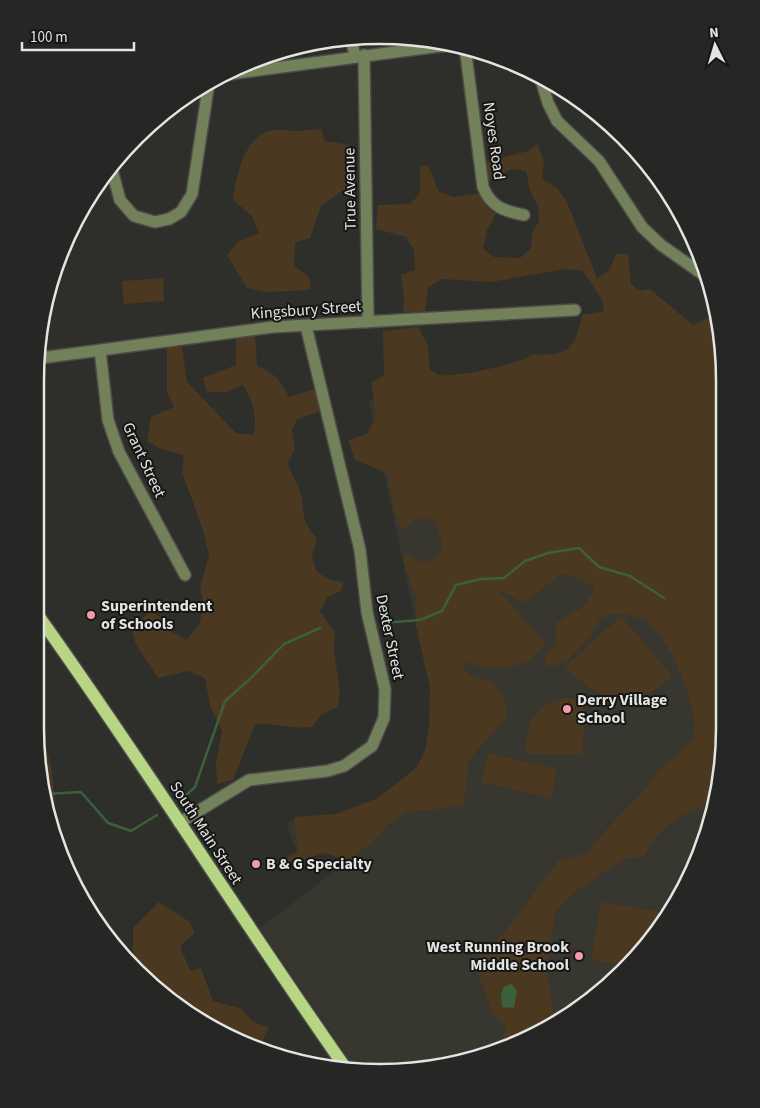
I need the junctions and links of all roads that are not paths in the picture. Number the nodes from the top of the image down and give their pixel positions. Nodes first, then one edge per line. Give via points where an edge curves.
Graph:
1 (354, 44) edge
2 (427, 47) edge
3 (360, 55) junction
4 (466, 55) edge
5 (245, 72) edge
6 (543, 86) edge
7 (208, 92) edge
8 (113, 175) edge
9 (524, 215) dead end
10 (698, 271) edge
11 (575, 310) dead end
12 (368, 322) junction
13 (306, 326) junction
14 (100, 350) junction
15 (44, 358) edge
16 (185, 575) dead end
17 (44, 624) edge
18 (179, 823) junction
19 (340, 1062) edge

1 - 3 street, True Avenue
2 - 3 street
3 - 5 street
3 - 12 street, True Avenue
4 - 9 street, Noyes Road via 483,187 497,208
6 - 10 street via 557,121 599,161 642,227 660,245
7 - 8 street via 192,194 181,212 155,222 134,216 120,200
11 - 12 street, Kingsbury Street
12 - 13 street, Kingsbury Street
13 - 14 street, Kingsbury Street via 255,329
13 - 18 street, Dexter Street via 360,550 367,612 386,693 384,718 372,746 344,766 249,780
14 - 15 street, Kingsbury Street
14 - 16 street, Grant Street via 108,420 119,452
17 - 18 main road, South Main Street via 142,764
18 - 19 main road, South Main Street

